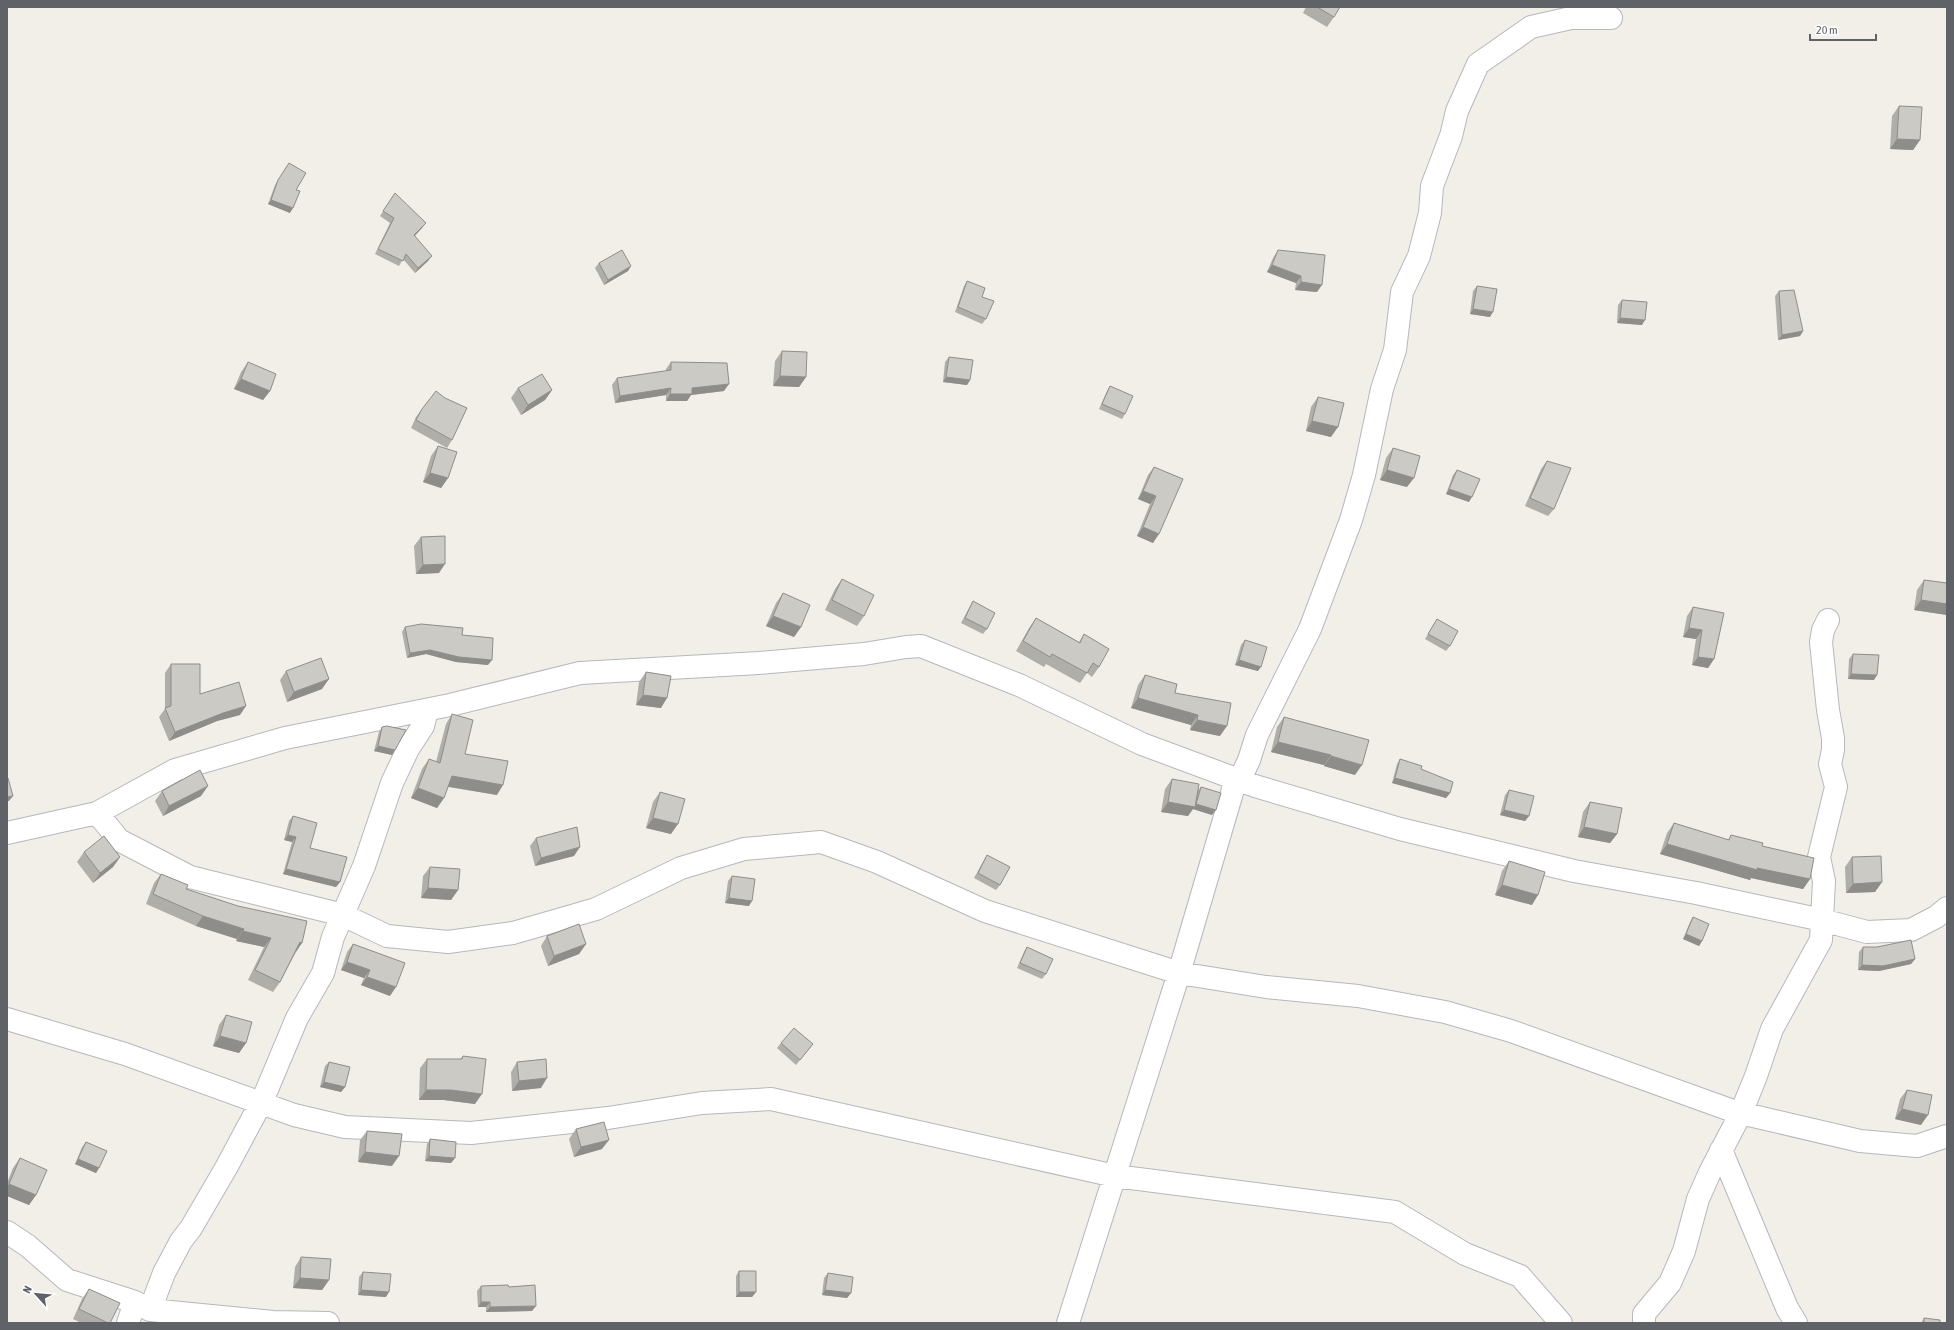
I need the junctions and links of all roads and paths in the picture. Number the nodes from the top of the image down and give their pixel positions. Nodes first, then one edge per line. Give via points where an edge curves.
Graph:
1 (1611, 18) dead end
2 (1828, 620) dead end
3 (427, 710) junction
4 (1236, 779) junction
5 (97, 814) junction
6 (7, 833) edge
7 (1947, 908) edge
8 (343, 915) junction
9 (1822, 920) junction
10 (1179, 973) junction
11 (7, 1019) edge
12 (259, 1102) junction
13 (1741, 1113) junction
14 (1947, 1136) edge
15 (1721, 1150) junction
16 (1115, 1176) junction
17 (7, 1232) edge
18 (142, 1306) junction
19 (128, 1323) edge
20 (328, 1323) edge
21 (1068, 1323) edge
22 (1561, 1323) edge
23 (1644, 1323) edge
24 (1796, 1323) edge

1 - 4 street via 1571,18 1531,27 1478,64 1457,111 1451,136 1432,186 1430,213 1419,256 1402,292 1395,350 1382,389 1364,476 1351,520 1310,629 1257,735 1243,773
2 - 9 street via 1821,642 1834,750 1830,764 1836,787 1819,857 1824,881
3 - 4 street via 580,673 759,663 864,654 921,646 1019,685 1142,744
3 - 5 street via 285,738 175,770
3 - 8 street via 423,726 397,771 364,866
4 - 9 street via 1400,829 1459,844 1574,871 1696,893
4 - 10 street
5 - 6 street
5 - 8 street via 119,840 190,877
7 - 9 street via 1911,930 1867,932
8 - 10 street via 386,936 448,942 513,933 596,909 680,868 709,859 744,849 821,842 877,862 985,911
8 - 12 street via 331,943 323,973 297,1018 266,1092
9 - 13 street via 1821,940 1772,1029
10 - 13 street via 1266,987 1358,996 1445,1012 1511,1031
10 - 16 street
11 - 12 street via 125,1054
12 - 16 street via 294,1115 345,1127 471,1133 608,1118 702,1102 772,1099
12 - 18 street via 226,1168
13 - 14 street via 1860,1141 1917,1146
13 - 15 street
15 - 23 street via 1698,1199 1682,1258 1670,1283 1644,1314
15 - 24 street via 1787,1308
16 - 21 street
16 - 22 street via 1395,1212 1464,1254 1520,1276
17 - 18 street via 28,1246 67,1280
18 - 19 street
18 - 20 street via 273,1322

